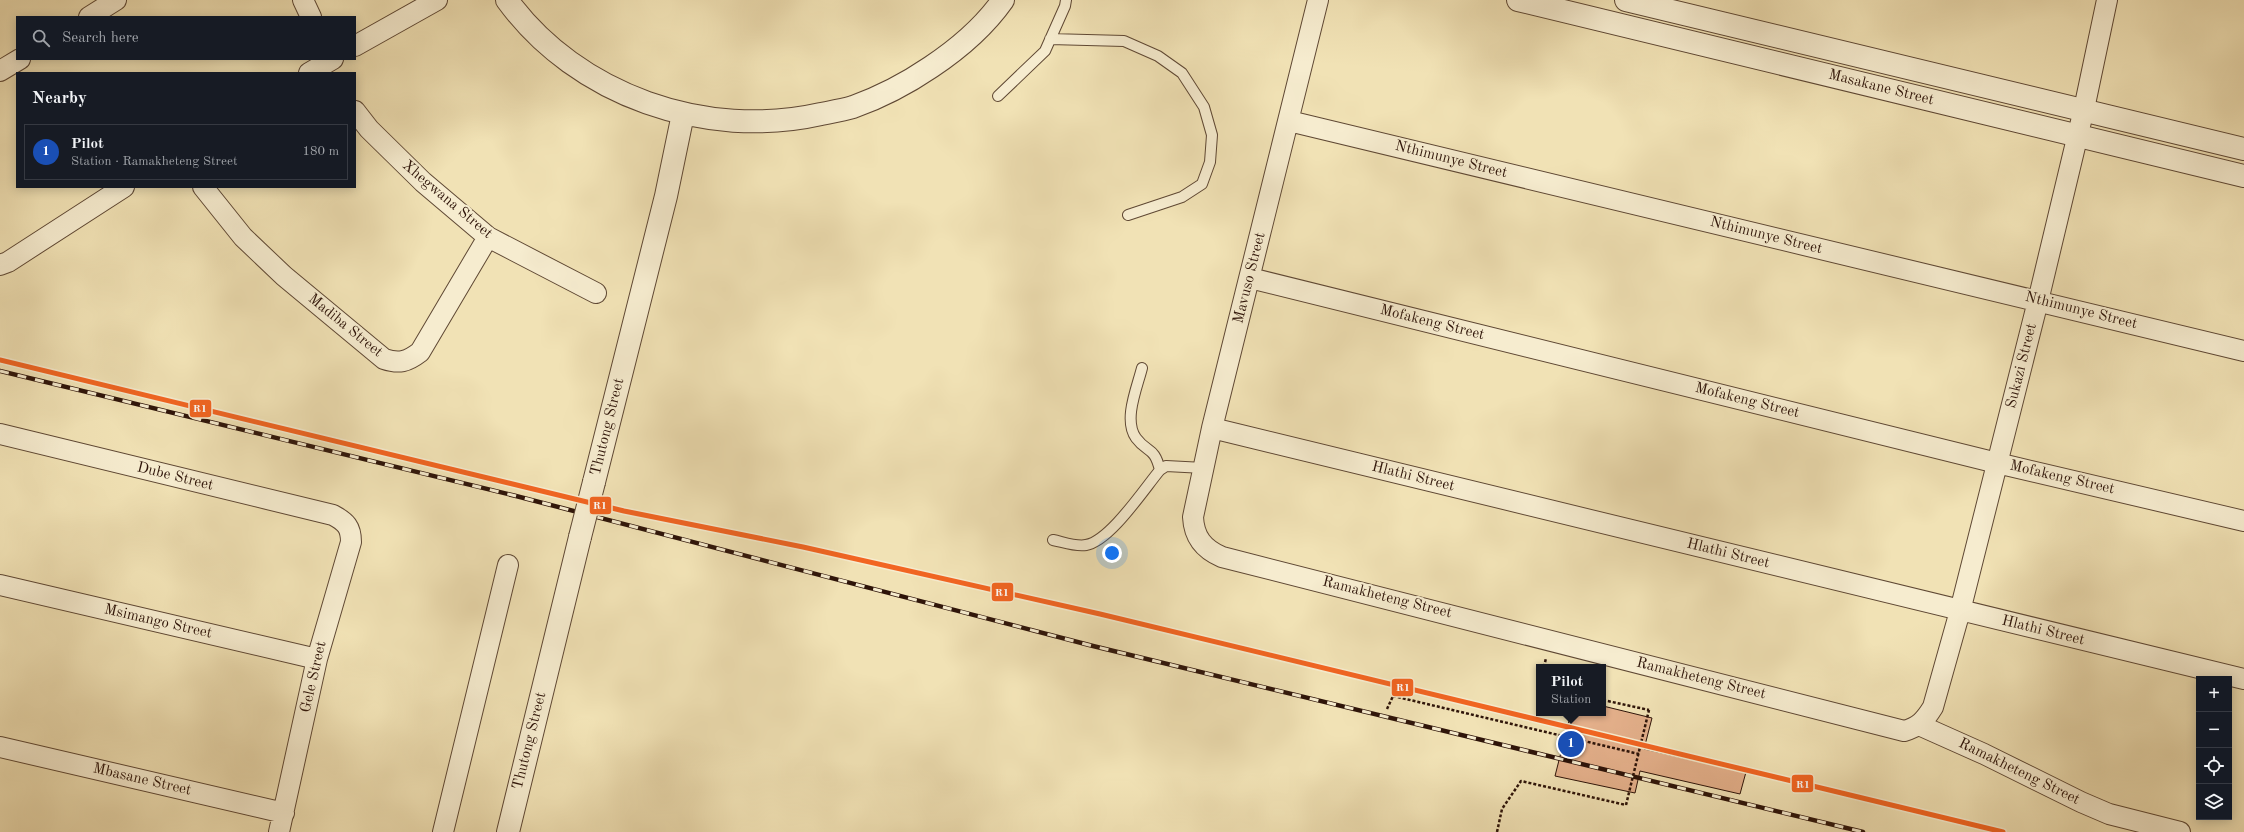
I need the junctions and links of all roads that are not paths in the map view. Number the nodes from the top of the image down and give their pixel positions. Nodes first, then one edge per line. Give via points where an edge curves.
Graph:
1 (116, 0) edge
2 (304, 0) edge
3 (437, 0) edge
4 (507, 0) edge
5 (1003, 0) edge
6 (1066, 0) edge
7 (1318, 0) edge
8 (1518, 0) edge
9 (1626, 0) edge
10 (2106, 0) edge
11 (90, 16) edge
12 (311, 16) edge
13 (1050, 39) junction
14 (356, 45) edge
15 (18, 60) edge
16 (332, 63) edge
17 (0, 71) edge
18 (311, 72) edge
19 (998, 96) dead end
20 (2084, 109) junction
21 (356, 112) edge
22 (683, 114) junction
23 (1289, 121) junction
24 (2077, 136) junction
25 (2244, 149) edge
26 (2244, 176) edge
27 (122, 188) edge
28 (204, 188) edge
29 (1128, 215) dead end
30 (488, 237) junction
31 (0, 265) edge
32 (1250, 278) junction
33 (596, 293) dead end
34 (2038, 301) junction
35 (2244, 351) edge
36 (1142, 368) dead end
37 (1212, 428) junction
38 (0, 434) edge
39 (1997, 463) junction
40 (1204, 468) junction
41 (1160, 470) junction
42 (2244, 521) edge
43 (347, 524) joint
44 (1053, 540) dead end
45 (1209, 552) joint
46 (508, 565) dead end
47 (0, 585) edge
48 (1960, 611) junction
49 (317, 659) junction
50 (2244, 679) edge
51 (1919, 725) junction
52 (0, 747) edge
53 (281, 823) edge
54 (443, 832) edge
55 (508, 832) edge
56 (2180, 832) edge

1 - 11 street
2 - 12 street
3 - 14 street
4 - 22 street via 551,47 591,77 636,99
5 - 22 street via 994,13 952,53 905,85 852,107 796,120 739,122
6 - 13 lane via 1066,6
7 - 23 street, Mavuso Street
8 - 24 street, Masakane Street
9 - 20 street, Masakane Street
10 - 20 street, Sukazi Street
13 - 19 lane via 1045,51
13 - 29 lane via 1124,41 1158,56 1182,73 1204,107 1212,135 1210,162 1202,184 1182,197
15 - 17 street
16 - 18 street
20 - 24 street, Sukazi Street
20 - 25 street, Masakane Street
21 - 30 street, Xhegwana Street via 369,129 423,182
22 - 55 street, Thutong Street, bridge via 666,196
23 - 32 street, Mavuso Street
23 - 34 street, Nthimunye Street
24 - 26 street, Masakane Street
24 - 34 street, Sukazi Street
27 - 31 street
28 - 30 street, Madiba Street via 243,237 284,276 384,359 394,362 404,362 420,352
30 - 33 street, Xhegwana Street
32 - 37 street, Mavuso Street
32 - 39 street, Mofakeng Street
34 - 35 street, Nthimunye Street
34 - 39 street, Sukazi Street
36 - 41 lane via 1132,409 1132,429 1137,439 1157,456
37 - 40 street, Mavuso Street
37 - 48 street, Hlathi Street
38 - 43 street, Dube Street via 333,515
39 - 42 street, Mofakeng Street
39 - 48 street, Sukazi Street
40 - 41 lane via 1166,466
40 - 45 street, Mavuso Street via 1193,517 1198,539
41 - 44 lane via 1107,535 1100,540 1084,546
43 - 49 street, Gele Street via 350,542
45 - 51 street, Ramakheteng Street via 1904,731
46 - 54 street
47 - 49 street, Msimango Street
48 - 50 street, Hlathi Street
48 - 51 street, Sukazi Street via 1933,707
49 - 53 street, Gele Street
51 - 56 street, Ramakheteng Street via 2109,814
52 - 53 street, Mbasane Street

